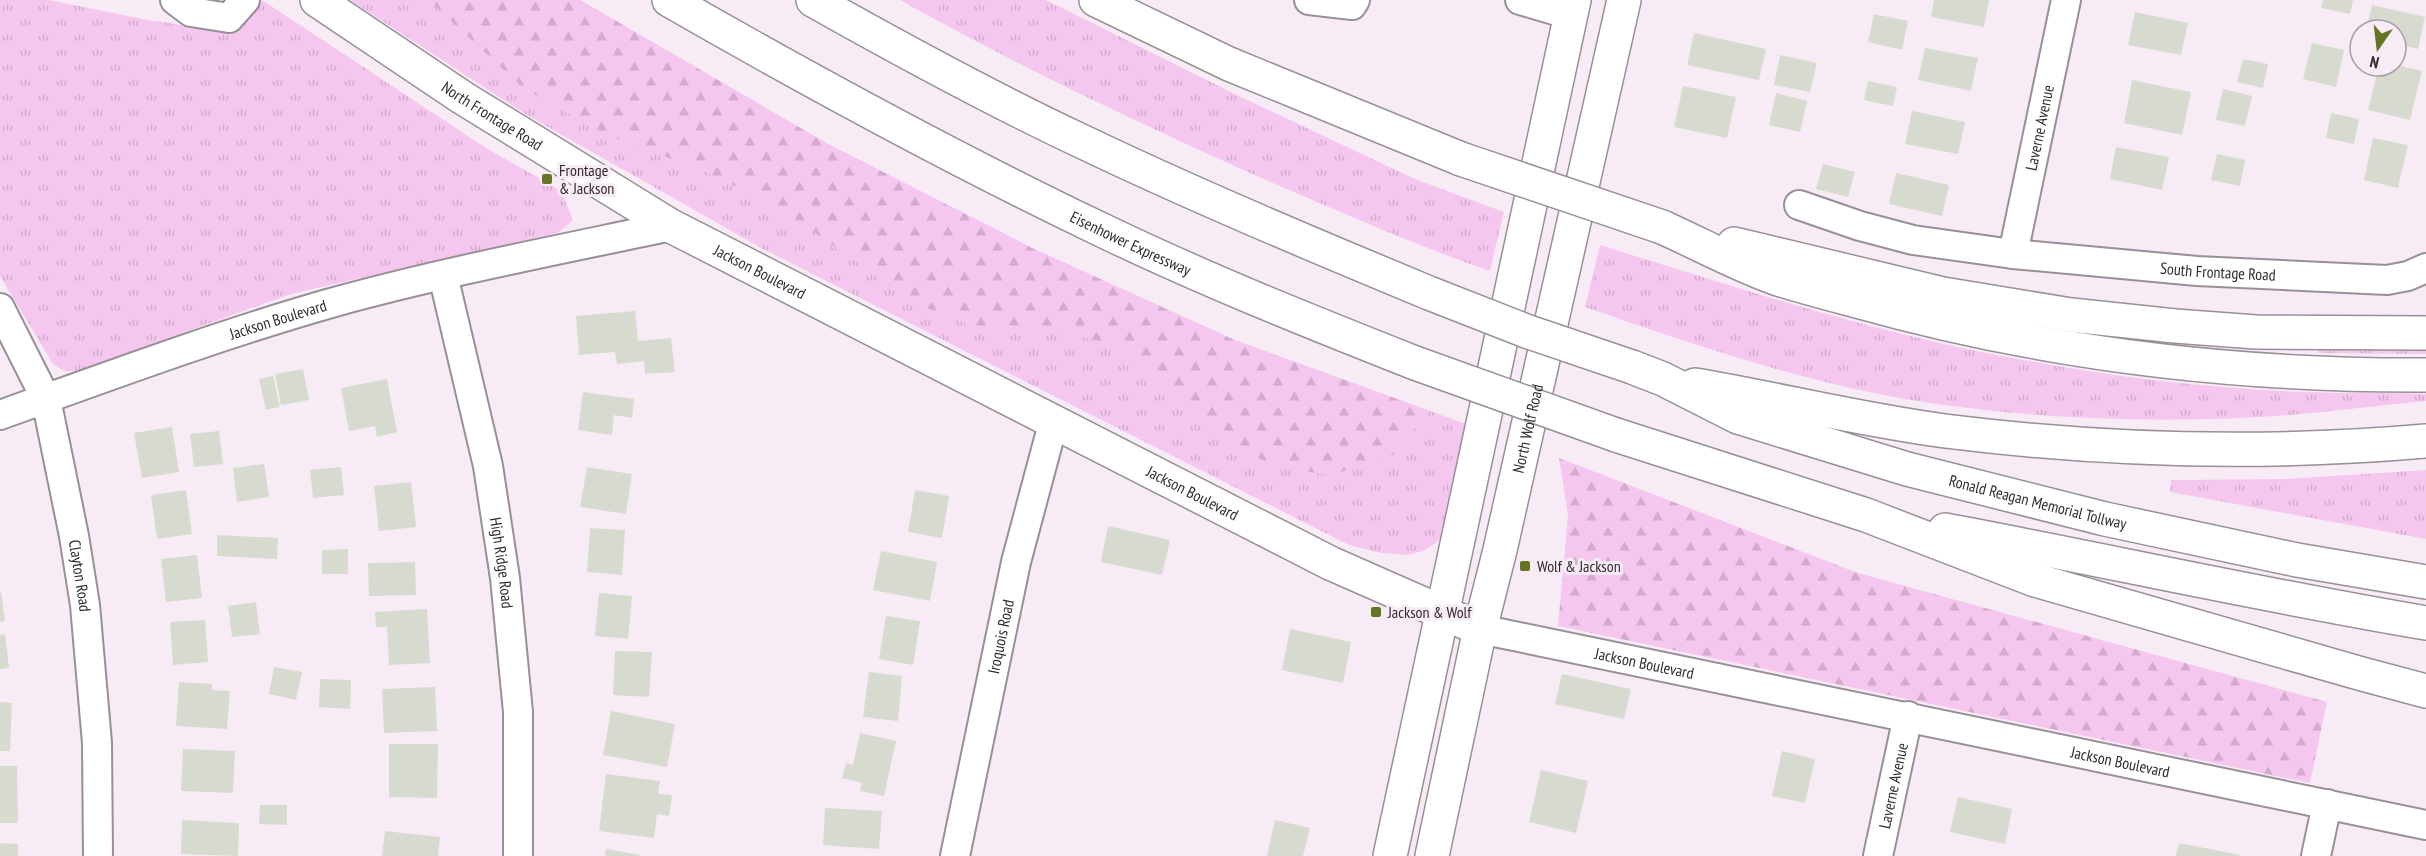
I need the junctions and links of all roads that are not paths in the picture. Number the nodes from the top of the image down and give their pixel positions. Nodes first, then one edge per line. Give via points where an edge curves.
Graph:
1 (176, 0) edge
2 (245, 0) edge
3 (317, 0) edge
4 (669, 0) edge
5 (813, 0) edge
6 (1096, 0) edge
7 (1309, 0) edge
8 (1355, 0) edge
9 (1520, 0) edge
10 (1624, 0) edge
11 (2066, 0) edge
12 (1573, 7) edge
13 (1799, 205) dead end
14 (671, 226) junction
15 (1662, 227) junction
16 (2013, 254) junction
17 (2425, 270) edge
18 (443, 275) junction
19 (0, 308) edge
20 (2426, 333) edge
21 (2426, 375) edge
22 (1663, 380) junction
23 (46, 399) junction
24 (0, 415) edge
25 (1054, 420) junction
26 (2426, 441) edge
27 (1866, 515) junction
28 (2426, 582) edge
29 (1443, 612) junction
30 (2426, 623) edge
31 (1480, 628) junction
32 (2426, 691) edge
33 (1908, 716) junction
34 (2327, 804) junction
35 (2426, 825) edge
36 (98, 856) edge
37 (518, 856) edge
38 (955, 856) edge
39 (1390, 856) edge
40 (1432, 856) edge
41 (1878, 856) edge
42 (2316, 856) edge

1 - 2 street via 191,12 229,18
3 - 14 main road, North Frontage Road via 463,98
4 - 27 main road, Eisenhower Expressway, bridge via 819,86 1106,232 1278,309 1616,435
5 - 22 main road, bridge via 907,53 1077,139 1233,211 1429,293
6 - 15 main road, bridge via 1229,64 1461,159
7 - 8 street via 1352,5
9 - 12 street
10 - 31 main road, North Wolf Road
11 - 16 street, Laverne Avenue
12 - 29 main road
13 - 16 street, South Frontage Road via 1913,240
14 - 18 street, Jackson Boulevard
14 - 25 main road, Jackson Boulevard
15 - 20 main road via 1943,294 2071,315 2256,332
15 - 21 main road via 1777,278 1924,320 2024,341 2227,369 2346,376
16 - 17 street, South Frontage Road via 2197,271 2387,280
18 - 23 street, Jackson Boulevard via 262,325
18 - 37 street, High Ridge Road via 488,466 505,579 518,712
19 - 23 street, Clayton Road
22 - 26 main road via 1932,429 2053,442 2192,450 2345,448
22 - 28 main road, Ronald Reagan Memorial Tollway via 1738,417 1907,469 2128,524 2297,560
23 - 24 street, Jackson Boulevard
23 - 36 street, Clayton Road via 85,605 97,743
25 - 29 main road, Jackson Boulevard via 1330,562
25 - 38 street, Iroquois Road via 1016,562
27 - 30 main road
27 - 32 main road via 2035,580
29 - 31 main road, Jackson Boulevard
29 - 39 main road
31 - 33 street, Jackson Boulevard
31 - 40 main road, North Wolf Road
33 - 34 street, Jackson Boulevard
33 - 41 street, Laverne Avenue
34 - 35 street, Jackson Boulevard
34 - 42 street

